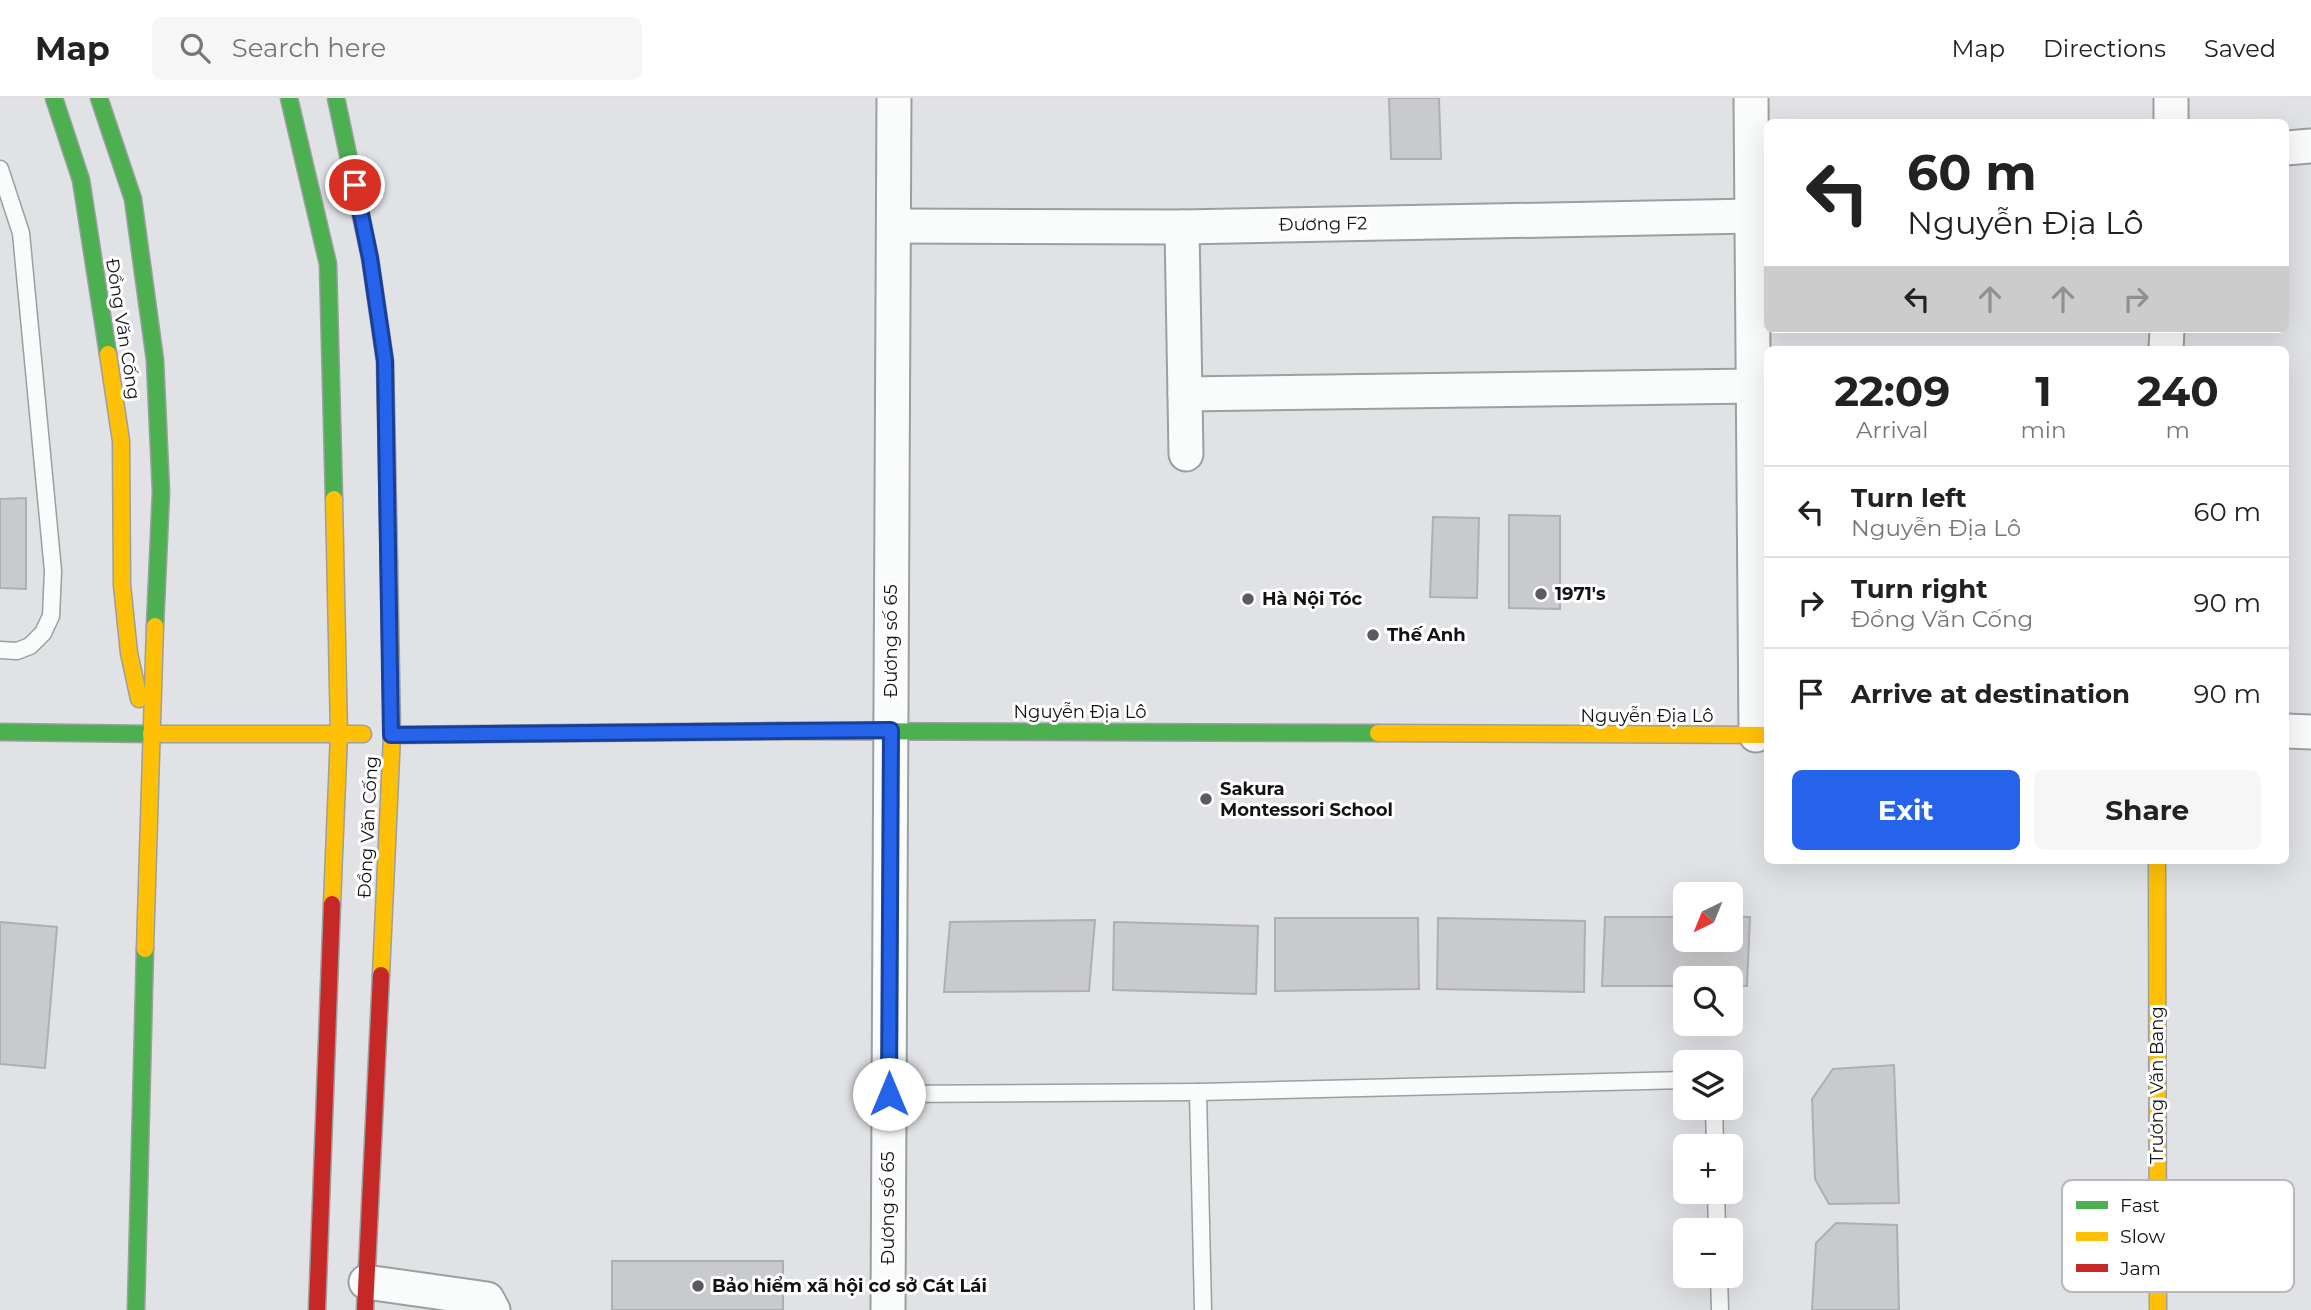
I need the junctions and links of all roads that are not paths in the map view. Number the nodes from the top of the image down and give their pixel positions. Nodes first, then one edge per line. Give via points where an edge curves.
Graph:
1 (54, 98) edge
2 (99, 98) edge
3 (289, 98) edge
4 (336, 98) edge
5 (894, 98) edge
6 (1751, 98) edge
7 (2171, 98) edge
8 (2171, 119) edge
9 (2311, 146) edge
10 (2289, 148) edge
11 (0, 169) edge
12 (1752, 216) junction
13 (894, 226) junction
14 (1182, 227) junction
15 (1753, 386) junction
16 (1185, 394) junction
17 (1186, 454) dead end
18 (0, 650) edge
19 (891, 730) junction
20 (0, 732) edge
21 (2289, 732) edge
22 (2311, 732) edge
23 (151, 734) junction
24 (339, 734) junction
25 (391, 735) junction
26 (1762, 735) edge
27 (2157, 864) edge
28 (1673, 1080) edge
29 (1198, 1092) junction
30 (889, 1094) junction
31 (2158, 1180) edge
32 (136, 1270) junction
33 (117, 1288) dead end
34 (1719, 1288) edge
35 (362, 1291) edge
36 (2158, 1292) edge
37 (135, 1310) edge
38 (317, 1310) edge
39 (493, 1310) edge
40 (888, 1310) edge
41 (1203, 1310) edge
42 (1720, 1310) edge
43 (2158, 1310) edge

1 - 23 main road, Đồng Văn Cống via 81,180 121,442 121,585 128,653
2 - 23 main road, Đồng Văn Cống via 133,199 155,360 161,492
3 - 24 main road, Đồng Văn Cống via 328,264
4 - 25 main road, Đồng Văn Cống via 370,258 385,361
5 - 13 street, Đương số 65
6 - 12 street
7 - 8 street
9 - 10 street
11 - 18 lane via 21,233 53,571 51,616 43,633 18,651
12 - 14 street, Đương F2
12 - 15 street
13 - 14 street, Đương F2
13 - 19 street, Đương số 65
14 - 16 street
15 - 16 street
15 - 26 street
16 - 17 street
19 - 25 main road, Nguyễn Địa Lô
19 - 26 main road, Nguyễn Địa Lô
19 - 30 street, Đương số 65
20 - 23 main road
21 - 22 street
23 - 24 main road, Nguyễn Địa Lô
23 - 32 main road, Đồng Văn Cống
24 - 25 main road, Nguyễn Địa Lô
24 - 38 main road, Đồng Văn Cống via 324,1279
25 - 35 main road, Đồng Văn Cống
27 - 31 main road, Trương Văn Bang
28 - 29 lane
29 - 30 lane
29 - 41 lane
30 - 40 street, Đương số 65
32 - 33 main road
32 - 37 main road, Đồng Văn Cống
34 - 42 lane
35 - 39 street via 487,1299
36 - 43 main road, Trương Văn Bang

